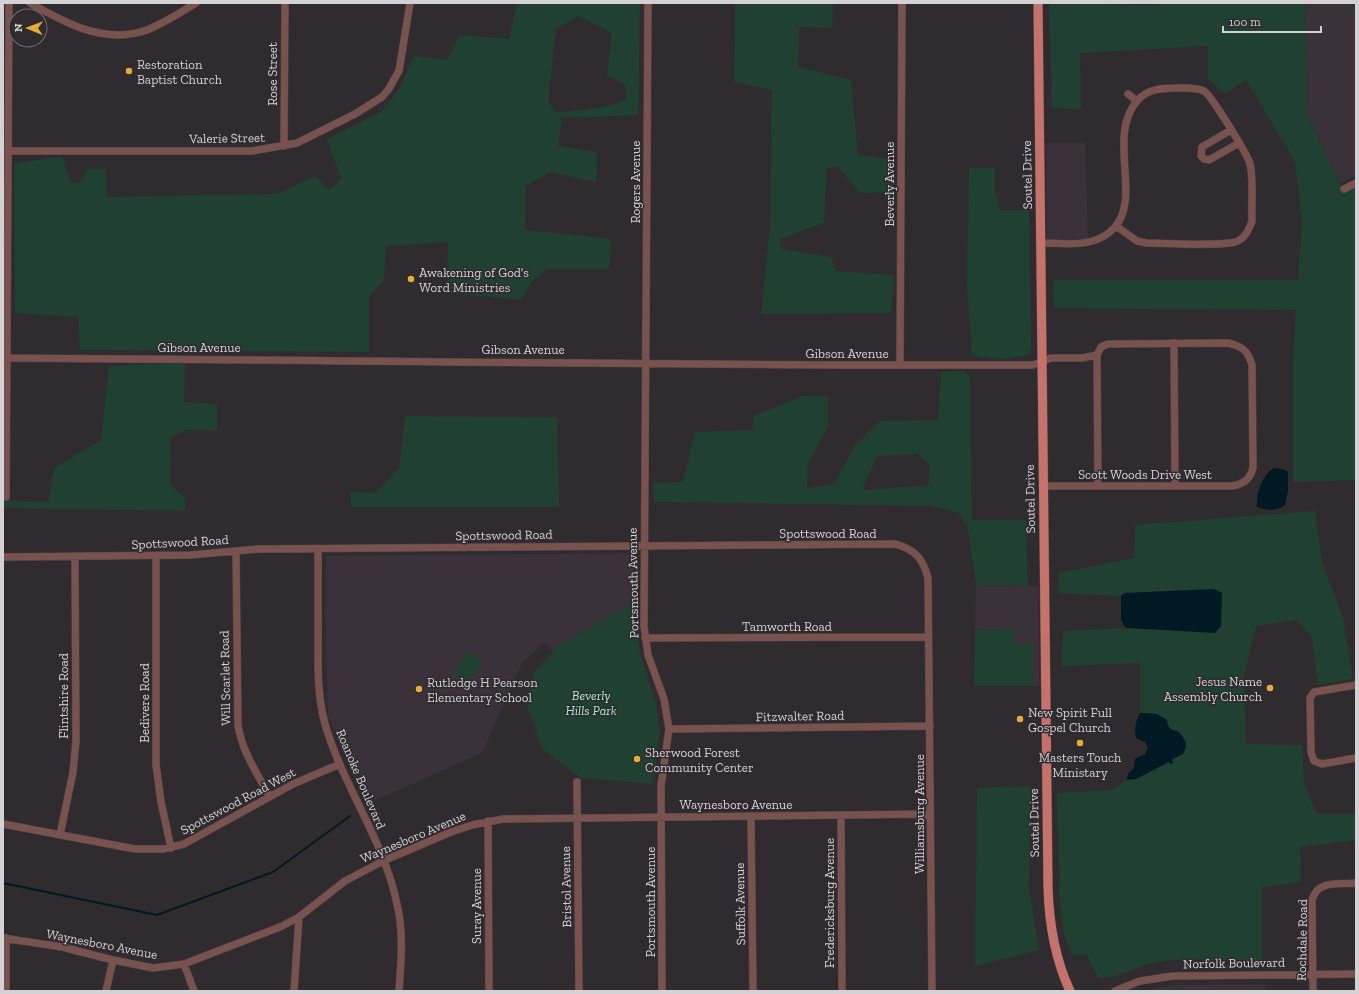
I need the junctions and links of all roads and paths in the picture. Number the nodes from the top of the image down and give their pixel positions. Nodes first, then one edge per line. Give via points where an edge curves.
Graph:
1 (9, 3) edge
2 (30, 3) edge
3 (196, 3) edge
4 (285, 3) edge
5 (410, 3) edge
6 (648, 3) edge
7 (902, 3) edge
8 (1038, 3) edge
9 (1128, 94) dead end
10 (1137, 101) junction
11 (1231, 130) junction
12 (1239, 143) junction
13 (284, 146) junction
14 (8, 151) junction
15 (1356, 183) edge
16 (1344, 189) dead end
17 (5, 205) edge
18 (1116, 226) junction
19 (1041, 243) junction
20 (1174, 343) junction
21 (1097, 354) junction
22 (5, 358) edge
23 (646, 362) junction
24 (1042, 362) junction
25 (900, 365) junction
26 (1043, 486) junction
27 (1098, 486) junction
28 (1175, 486) junction
29 (6, 497) dead end
30 (644, 546) junction
31 (318, 549) junction
32 (236, 550) junction
33 (75, 556) junction
34 (156, 556) junction
35 (3, 557) edge
36 (928, 637) junction
37 (645, 638) junction
38 (1356, 685) edge
39 (930, 726) junction
40 (670, 729) junction
41 (1356, 758) edge
42 (340, 764) junction
43 (577, 782) dead end
44 (270, 797) junction
45 (930, 814) junction
46 (841, 815) junction
47 (751, 816) junction
48 (660, 817) junction
49 (577, 818) junction
50 (488, 821) junction
51 (3, 824) edge
52 (60, 835) junction
53 (171, 848) junction
54 (384, 861) junction
55 (1356, 883) edge
56 (299, 917) junction
57 (4, 938) edge
58 (113, 960) junction
59 (184, 964) junction
60 (1313, 974) junction
61 (1356, 974) edge
62 (6, 991) edge
63 (106, 991) edge
64 (194, 991) edge
65 (294, 991) edge
66 (399, 991) edge
67 (489, 991) edge
68 (579, 991) edge
69 (662, 991) edge
70 (752, 991) edge
71 (842, 991) edge
72 (932, 991) edge
73 (1070, 991) edge
74 (1115, 991) edge
75 (1313, 991) edge

1 - 14 street
2 - 3 street via 76,27 92,32 118,34 145,30
4 - 13 street, Rose Street
5 - 13 street, Valerie Street via 399,71 388,90 375,102 342,122 297,143
6 - 23 street, Rogers Avenue
7 - 25 street, Beverly Avenue
8 - 19 main road, Soutel Drive
9 - 10 street
10 - 11 street via 1156,90 1182,88 1204,91 1214,100
10 - 18 street via 1131,109 1124,131 1125,202
11 - 12 street
11 - 12 street via 1202,147 1201,156 1209,160
12 - 18 street via 1250,162 1251,170 1252,221 1244,237 1231,243 1146,243 1137,241
13 - 14 street, Valerie Street via 252,151
14 - 17 street
15 - 16 street
17 - 22 street
18 - 19 street via 1095,241
19 - 24 main road, Soutel Drive
20 - 21 street via 1108,344 1101,347
20 - 28 street
20 - 28 street, Scott Woods Drive West via 1228,343 1244,349 1251,361 1253,468 1246,481 1232,486
21 - 24 street, Gibson Avenue via 1082,358 1051,358
21 - 27 street
22 - 23 street, Gibson Avenue
22 - 29 street
23 - 25 street, Gibson Avenue
23 - 30 street, Portsmouth Avenue
24 - 25 street, Gibson Avenue via 1033,365
24 - 26 main road, Soutel Drive
26 - 27 street, Scott Woods Drive West
26 - 73 main road, Soutel Drive via 1048,904 1058,958
27 - 28 street, Scott Woods Drive West
30 - 31 street, Spottswood Road
30 - 36 street, Spottswood Road via 905,546 919,556 926,569
30 - 37 street, Portsmouth Avenue
31 - 32 street, Spottswood Road
31 - 42 street, Roanoke Boulevard via 319,686 325,723
32 - 34 street, Spottswood Road
32 - 44 street, Will Scarlet Road via 238,725 247,757
33 - 34 street, Spottswood Road
33 - 35 street, Spottswood Road
33 - 52 street, Flintshire Road via 76,741 73,772
34 - 53 street, Bedivere Road via 156,765
36 - 37 street, Tamworth Road
36 - 39 street, Williamsburg Avenue
37 - 40 street, Portsmouth Avenue via 648,655 664,699
38 - 41 street via 1314,692 1310,698 1311,752 1314,761 1322,764
39 - 40 street, Fitzwalter Road
39 - 45 street, Williamsburg Avenue
40 - 48 street, Portsmouth Avenue via 660,786
42 - 44 street, Spottswood Road West
42 - 54 street, Roanoke Boulevard
43 - 49 street, Bristol Avenue
44 - 53 street, Spottswood Road West via 201,836
45 - 46 street, Waynesboro Avenue
45 - 72 street, Williamsburg Avenue
46 - 47 street, Waynesboro Avenue
46 - 71 street, Fredericksburg Avenue
47 - 48 street, Waynesboro Avenue
47 - 70 street, Suffolk Avenue
48 - 49 street, Waynesboro Avenue
48 - 69 street, Portsmouth Avenue
49 - 50 street, Waynesboro Avenue via 516,818
49 - 68 street, Bristol Avenue
50 - 54 street, Waynesboro Avenue via 451,832
50 - 67 street, Suray Avenue
51 - 52 street, Spottswood Road West
52 - 53 street, Spottswood Road West via 135,849
54 - 56 street, Waynesboro Avenue via 345,882
54 - 66 street, Roanoke Boulevard via 400,921 402,951
55 - 60 street, Rochdale Road via 1327,884 1317,889 1312,900
56 - 59 street, Waynesboro Avenue via 280,927
56 - 65 street
57 - 58 street, Waynesboro Avenue via 62,947
57 - 62 street
58 - 59 street, Waynesboro Avenue via 153,968
58 - 63 street
59 - 64 street
60 - 61 street, Norfolk Boulevard
60 - 74 street, Norfolk Boulevard via 1173,976 1140,981
60 - 75 street, Rochdale Road

